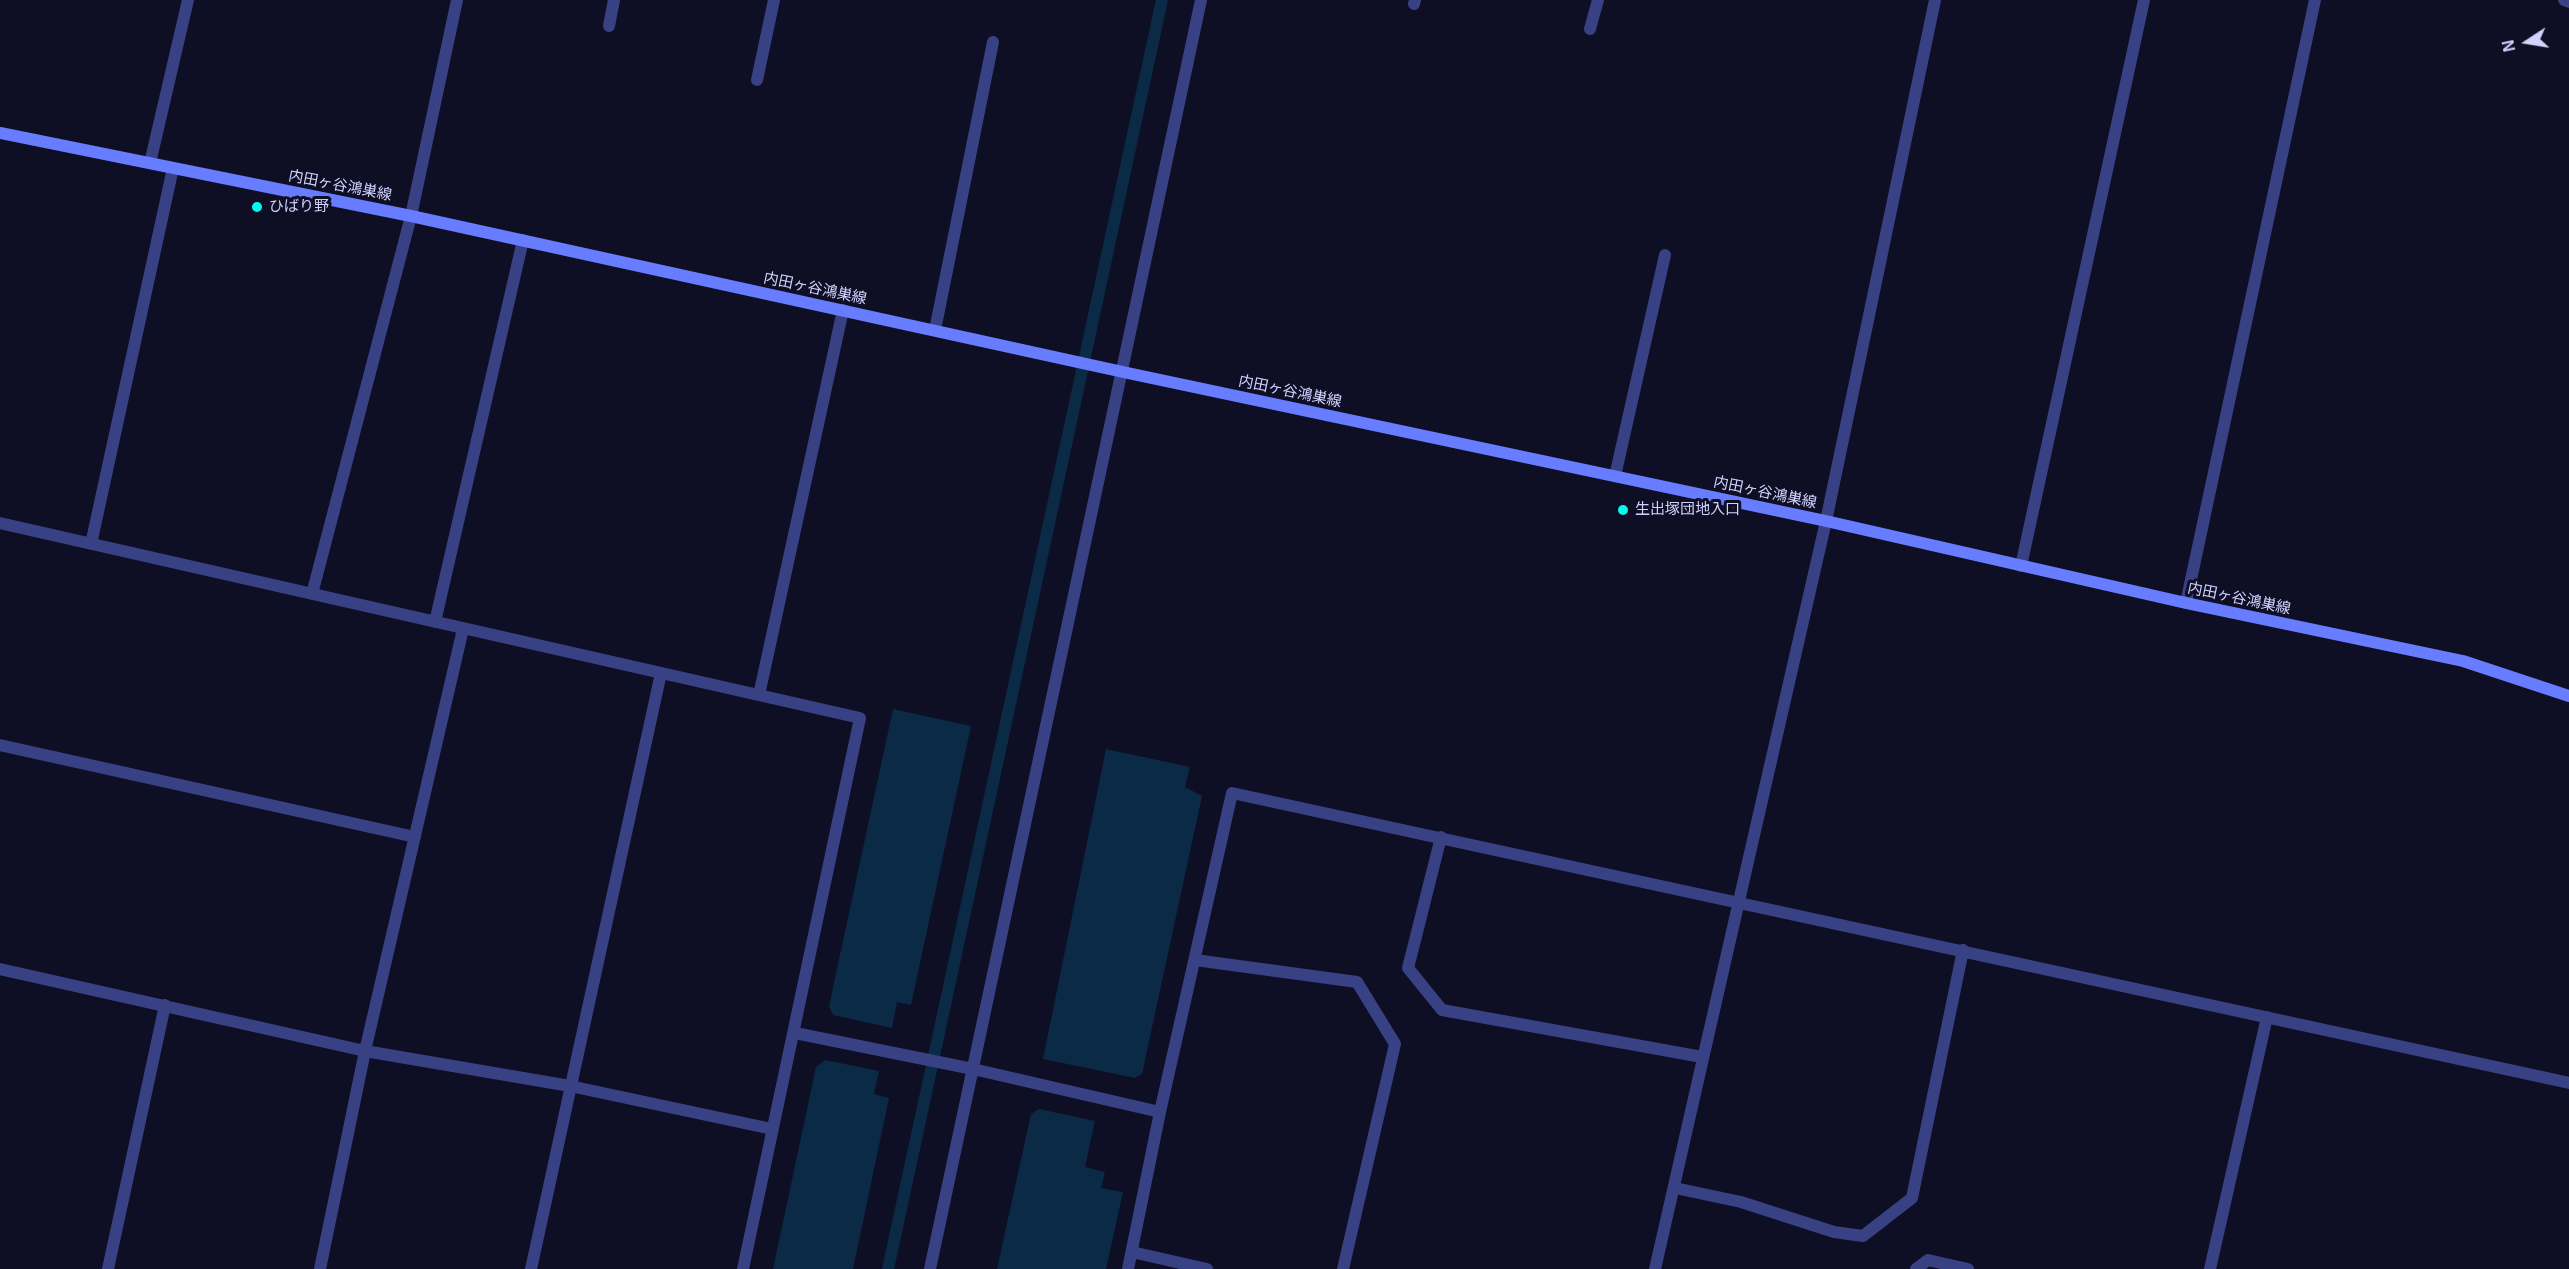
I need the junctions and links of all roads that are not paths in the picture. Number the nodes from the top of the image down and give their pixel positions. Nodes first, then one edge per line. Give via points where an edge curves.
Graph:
1 (188, 0) edge
2 (457, 0) edge
3 (614, 0) edge
4 (774, 0) edge
5 (1201, 0) edge
6 (1598, 0) edge
7 (1935, 0) edge
8 (2144, 0) edge
9 (2315, 0) edge
10 (2564, 0) edge
11 (2569, 2) edge
12 (609, 26) dead end
13 (1590, 29) dead end
14 (993, 42) dead end
15 (757, 80) dead end
16 (0, 133) edge
17 (150, 163) junction
18 (173, 168) junction
19 (411, 216) junction
20 (523, 240) junction
21 (1665, 255) dead end
22 (843, 310) junction
23 (935, 330) junction
24 (1123, 372) junction
25 (1615, 476) junction
26 (1826, 521) junction
27 (0, 523) edge
28 (91, 544) junction
29 (2021, 566) junction
30 (312, 594) junction
31 (2186, 603) junction
32 (435, 622) junction
33 (464, 629) junction
34 (661, 673) junction
35 (759, 695) junction
36 (2569, 696) edge
37 (0, 745) edge
38 (415, 837) junction
39 (1441, 837) junction
40 (1739, 901) junction
41 (1963, 950) junction
42 (1195, 960) junction
43 (0, 969) edge
44 (165, 1005) junction
45 (2267, 1017) junction
46 (795, 1033) junction
47 (365, 1051) junction
48 (1702, 1058) junction
49 (973, 1069) junction
50 (2569, 1083) edge
51 (570, 1086) junction
52 (1160, 1112) junction
53 (772, 1129) junction
54 (1675, 1188) junction
55 (1132, 1252) junction
56 (108, 1269) edge
57 (320, 1269) edge
58 (531, 1269) edge
59 (743, 1269) edge
60 (930, 1269) edge
61 (1128, 1269) edge
62 (1207, 1269) edge
63 (1343, 1269) edge
64 (1655, 1269) edge
65 (1916, 1269) edge
66 (1968, 1269) edge
67 (2210, 1269) edge

1 - 17 street
2 - 19 street
3 - 12 street
4 - 15 street
5 - 24 street
6 - 13 street
7 - 26 street
8 - 29 street
9 - 31 street
10 - 11 street
14 - 23 street
16 - 17 main road, 内田ヶ谷鴻巣線
17 - 18 main road, 内田ヶ谷鴻巣線
18 - 19 main road, 内田ヶ谷鴻巣線
18 - 28 street
19 - 20 main road, 内田ヶ谷鴻巣線
19 - 30 street
20 - 22 main road, 内田ヶ谷鴻巣線
20 - 32 street
21 - 25 street
22 - 23 main road, 内田ヶ谷鴻巣線
22 - 35 street
23 - 24 main road, 内田ヶ谷鴻巣線
24 - 25 main road, 内田ヶ谷鴻巣線
24 - 49 street
25 - 26 main road, 内田ヶ谷鴻巣線
26 - 29 main road, 内田ヶ谷鴻巣線
26 - 40 street
27 - 28 street
28 - 30 street
29 - 31 main road, 内田ヶ谷鴻巣線
30 - 32 street
31 - 36 main road, 内田ヶ谷鴻巣線 via 2463,661
32 - 33 street
33 - 34 street
33 - 38 street
34 - 35 street
34 - 51 street
35 - 46 street via 860,718
37 - 38 street
38 - 47 street
39 - 40 street
39 - 42 street via 1232,793
39 - 48 street via 1408,968 1442,1010
40 - 41 street
40 - 48 street
41 - 45 street
41 - 54 street via 1912,1198 1863,1236 1834,1232 1741,1202
42 - 52 street
42 - 63 street via 1357,982 1395,1044
43 - 44 street
44 - 47 street
44 - 56 street
45 - 50 street
45 - 67 street
46 - 49 street
46 - 53 street
47 - 51 street
47 - 57 street
48 - 54 street
49 - 52 street
49 - 60 street
51 - 53 street
51 - 58 street
52 - 55 street
53 - 59 street
54 - 64 street
55 - 61 street
55 - 62 street
65 - 66 street via 1928,1260

